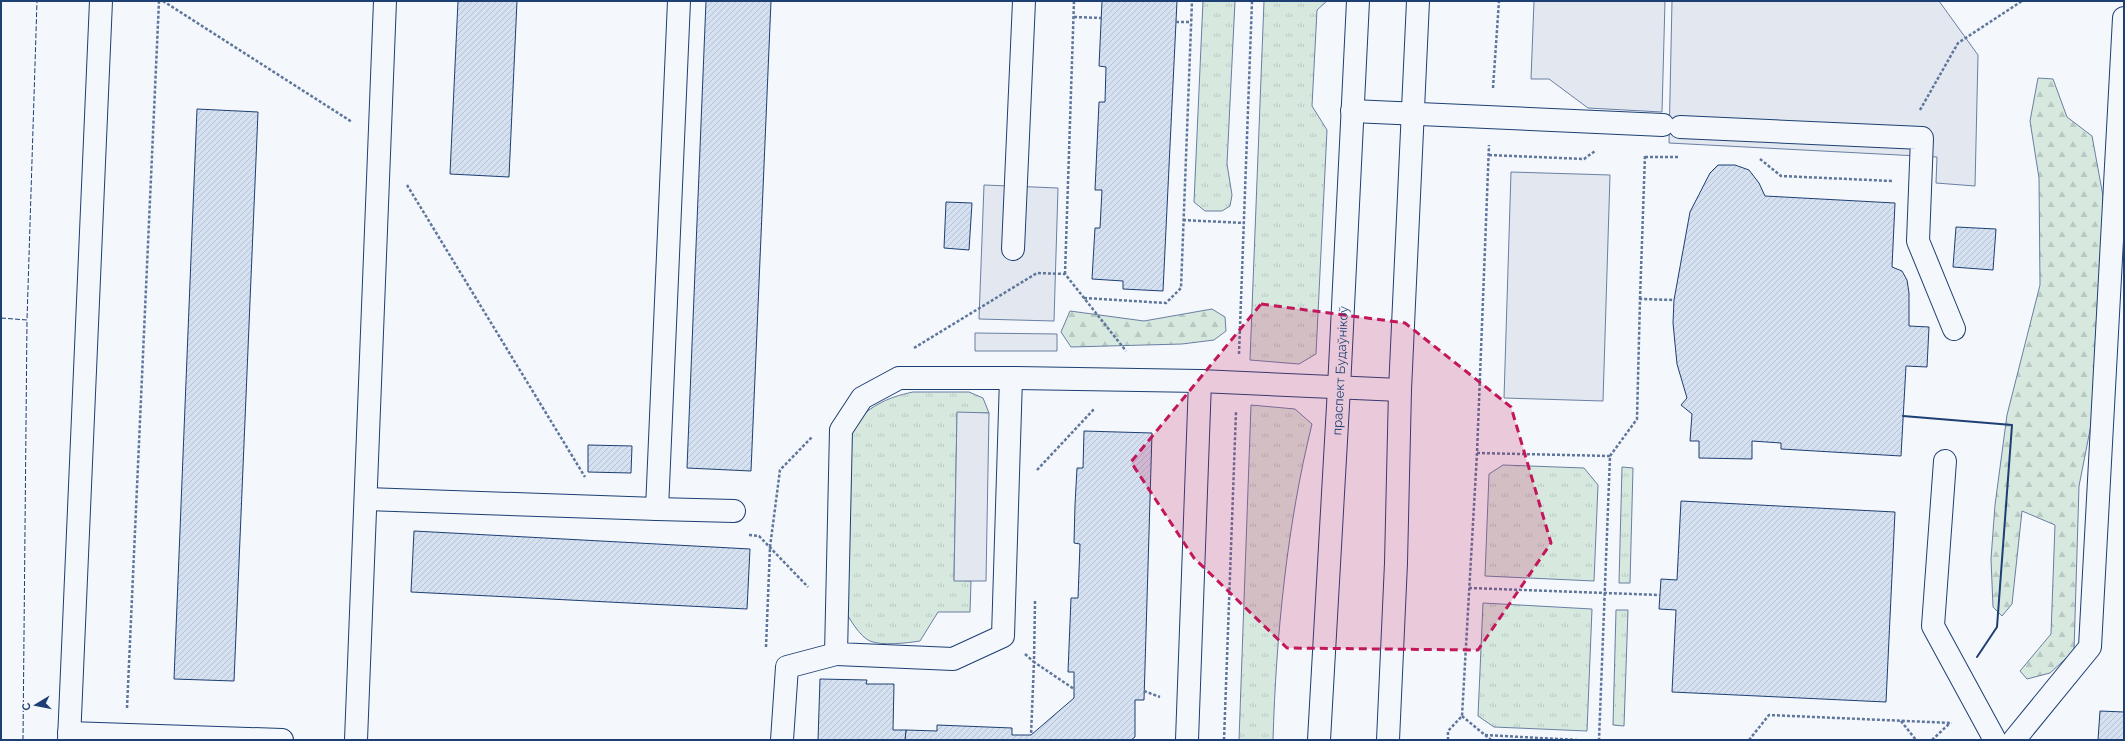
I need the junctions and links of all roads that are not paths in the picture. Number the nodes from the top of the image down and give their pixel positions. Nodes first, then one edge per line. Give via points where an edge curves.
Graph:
1 (101, 1) edge
2 (385, 1) edge
3 (679, 1) edge
4 (1024, 1) edge
5 (1358, 1) edge
6 (1418, 1) edge
7 (2124, 18) edge
8 (1352, 110) junction
9 (1413, 114) junction
10 (1013, 249) dead end
11 (1954, 329) dead end
12 (1011, 378) junction
13 (1200, 382) junction
14 (1339, 388) junction
15 (1400, 390) junction
16 (1945, 461) dead end
17 (366, 499) junction
18 (657, 509) junction
19 (734, 511) dead end
20 (836, 654) junction
21 (1990, 732) edge
22 (69, 737) edge
23 (282, 740) edge
24 (356, 740) edge
25 (782, 740) edge
26 (1187, 740) edge
27 (1319, 740) edge
28 (1388, 740) edge
29 (2014, 740) edge

1 - 22 main road
2 - 17 main road
3 - 18 main road
4 - 10 main road
5 - 8 main road, праспект Будаўнікоў
6 - 9 main road
7 - 29 main road via 2090,647
8 - 9 main road
8 - 14 main road, праспект Будаўнікоў
9 - 11 main road via 1922,138 1918,241
9 - 15 main road
12 - 13 main road
12 - 20 main road via 899,378 862,398 840,430
12 - 20 main road via 1003,636 953,659
13 - 14 main road
13 - 26 main road
14 - 15 main road
14 - 27 main road, праспект Будаўнікоў
15 - 28 main road
16 - 21 main road via 1933,626
17 - 18 main road
17 - 24 main road
18 - 19 main road
20 - 25 main road via 787,667
22 - 23 main road via 126,735

